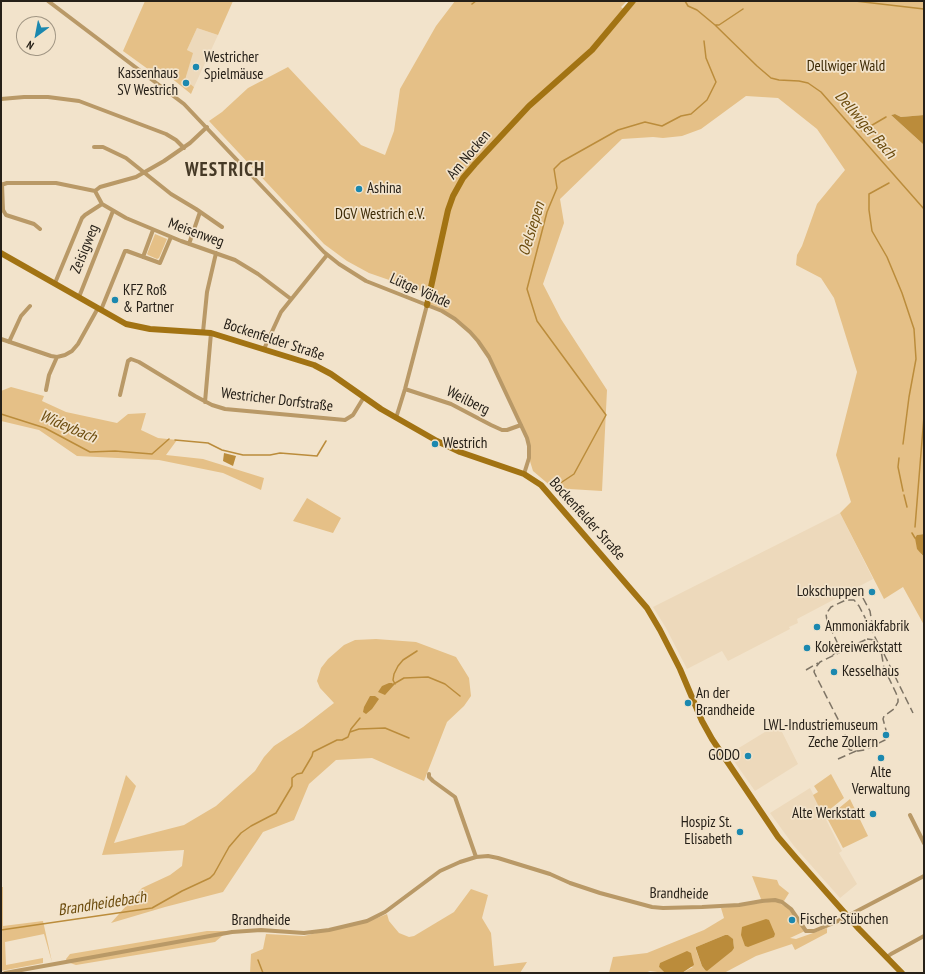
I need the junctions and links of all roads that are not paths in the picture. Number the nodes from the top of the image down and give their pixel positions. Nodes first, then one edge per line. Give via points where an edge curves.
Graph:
1 (48, 1) edge
2 (634, 1) edge
3 (1, 99) edge
4 (207, 127) junction
5 (94, 147) dead end
6 (184, 148) junction
7 (144, 173) junction
8 (2, 185) edge
9 (94, 192) junction
10 (102, 204) junction
11 (113, 211) junction
12 (200, 212) junction
13 (222, 227) dead end
14 (40, 229) dead end
15 (153, 230) junction
16 (171, 237) junction
17 (189, 244) junction
18 (216, 253) junction
19 (1, 254) edge
20 (327, 255) junction
21 (143, 257) junction
22 (55, 283) junction
23 (79, 297) junction
24 (291, 299) junction
25 (427, 305) junction
26 (30, 306) dead end
27 (100, 309) junction
28 (203, 332) junction
29 (211, 333) junction
30 (1, 339) edge
31 (9, 342) junction
32 (264, 349) junction
33 (57, 357) junction
34 (405, 389) junction
35 (46, 390) dead end
36 (120, 395) dead end
37 (364, 398) junction
38 (206, 402) junction
39 (396, 418) junction
40 (521, 425) junction
41 (524, 474) junction
42 (429, 774) dead end
43 (910, 815) dead end
44 (924, 843) edge
45 (476, 857) junction
46 (924, 876) edge
47 (848, 915) junction
48 (924, 936) edge
49 (887, 957) junction
50 (5, 973) edge
51 (902, 973) edge

1 - 4 street, Lütge Vöhde via 184,104
2 - 25 main road, Am Nocken via 592,50 530,106 463,178 448,210
3 - 6 street via 48,97 79,101 166,134
4 - 6 street
4 - 20 street, Lütge Vöhde
5 - 7 street via 103,147 120,154
6 - 7 street
7 - 9 street via 100,187
7 - 12 street
8 - 9 street via 56,183
8 - 14 street via 3,210 6,215 34,224
9 - 10 street, Meisenweg
10 - 11 street, Meisenweg
10 - 22 street via 82,218
11 - 15 street, Meisenweg
11 - 23 street, Zeisigweg
12 - 13 street
12 - 17 street
15 - 16 street, Meisenweg
15 - 21 street
16 - 17 street, Meisenweg
16 - 21 street via 160,263
17 - 18 street, Meisenweg
18 - 24 street, Meisenweg via 247,267
18 - 28 street via 207,292
19 - 22 main road, Bockenfelder Straße
20 - 24 street
20 - 25 street, Lütge Vöhde via 366,280
21 - 27 street via 125,251
22 - 23 main road, Bockenfelder Straße
23 - 27 main road, Bockenfelder Straße
24 - 32 street via 281,312
25 - 34 street, Am Nocken
25 - 40 street, Lütge Vöhde via 455,319 478,341 489,357
26 - 31 street via 21,316
27 - 28 main road, Bockenfelder Straße via 126,324 141,328
27 - 33 street via 75,348
28 - 29 main road, Bockenfelder Straße
29 - 32 main road, Bockenfelder Straße
29 - 38 street
30 - 31 street
31 - 33 street
32 - 37 main road, Bockenfelder Straße via 321,368
33 - 35 street
34 - 39 street, Am Nocken
34 - 40 street, Weilberg via 451,404 502,430
36 - 38 street, Westricher Dorfstraße via 128,360 131,359
37 - 38 street, Westricher Dorfstraße via 353,415 345,420 239,411
37 - 39 main road, Bockenfelder Straße
39 - 41 main road, Bockenfelder Straße via 452,449
40 - 41 street, Lütge Vöhde via 529,446 529,458
41 - 47 main road, Bockenfelder Straße via 546,490 647,608 680,669 712,739 788,849
42 - 45 street via 437,785 455,797
43 - 44 street
45 - 47 street, Brandheide via 498,858 600,893 652,907 739,905 776,900 787,904 806,931 814,931
45 - 50 street, Brandheide via 440,871 385,912 367,921 304,934 261,930 232,932
46 - 47 street
47 - 49 main road, Bockenfelder Straße
48 - 49 street
49 - 51 main road, Bockenfelder Straße

